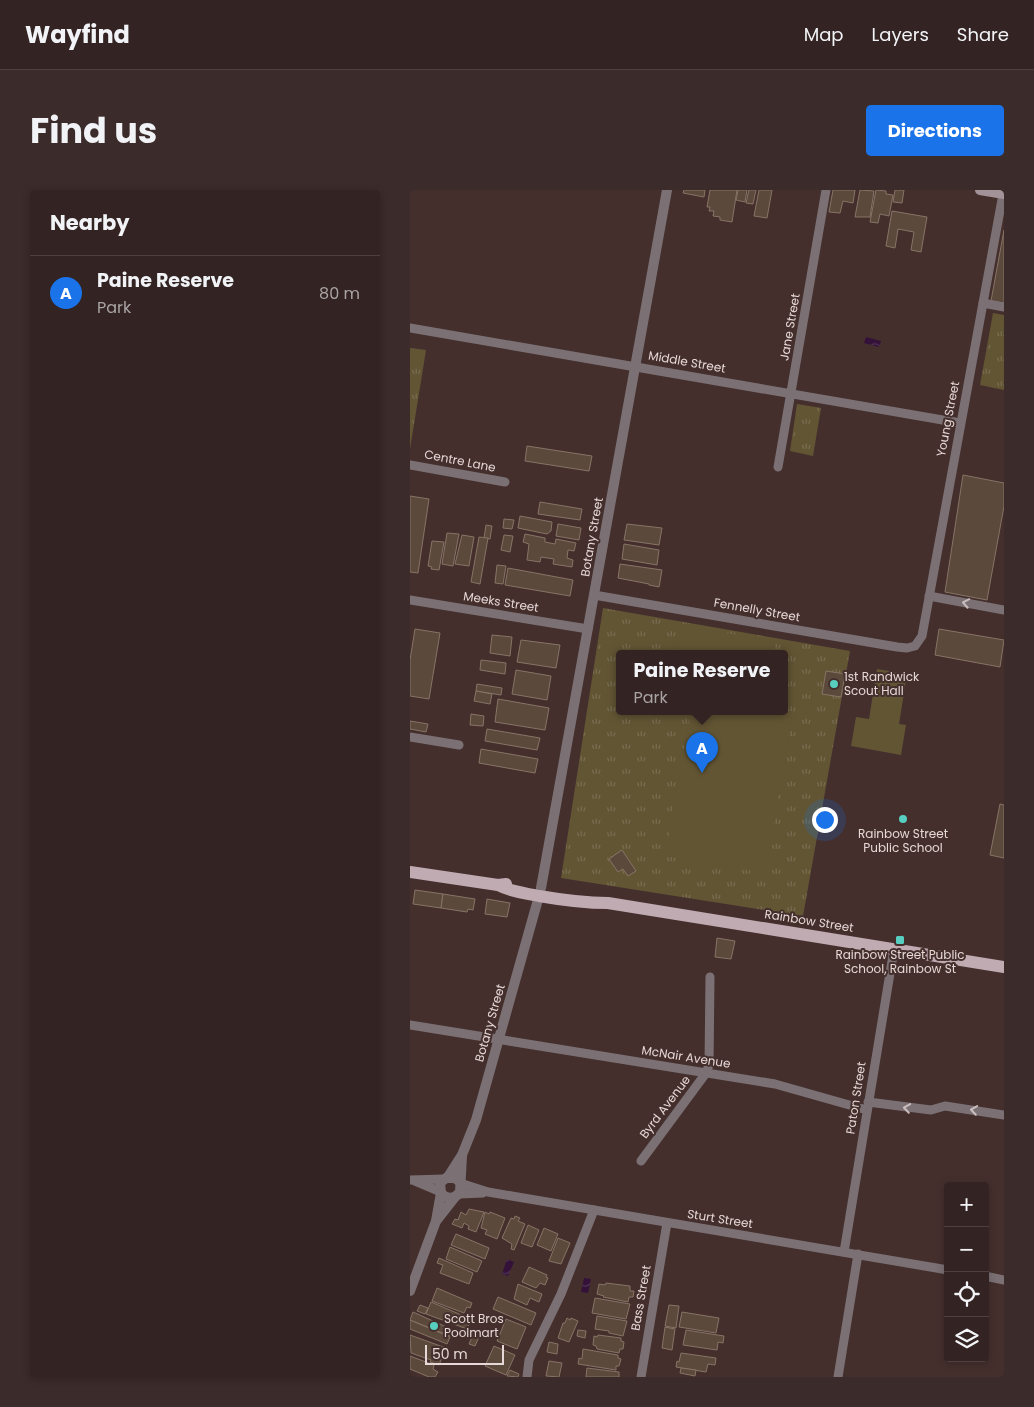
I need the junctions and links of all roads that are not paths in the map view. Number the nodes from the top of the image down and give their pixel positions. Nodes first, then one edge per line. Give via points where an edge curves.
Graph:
1 (667, 190) edge
2 (826, 190) edge
3 (980, 190) edge
4 (1003, 194) edge
5 (983, 303) junction
6 (1004, 307) edge
7 (410, 328) edge
8 (634, 366) junction
9 (791, 394) junction
10 (960, 423) junction
11 (410, 465) edge
12 (778, 467) dead end
13 (505, 482) dead end
14 (594, 595) junction
15 (929, 596) junction
16 (410, 600) edge
17 (1004, 610) edge
18 (588, 629) junction
19 (915, 646) joint
20 (410, 737) edge
21 (459, 745) dead end
22 (410, 872) edge
23 (540, 892) junction
24 (894, 949) junction
25 (1004, 967) edge
26 (710, 977) dead end
27 (410, 1025) edge
28 (499, 1040) junction
29 (706, 1073) junction
30 (868, 1106) junction
31 (1004, 1115) edge
32 (462, 1155) junction
33 (641, 1161) dead end
34 (446, 1178) junction
35 (411, 1180) edge
36 (458, 1189) junction
37 (441, 1193) junction
38 (594, 1210) junction
39 (436, 1221) junction
40 (667, 1223) junction
41 (844, 1252) junction
42 (858, 1254) junction
43 (944, 1269) edge
44 (989, 1277) edge
45 (1004, 1280) edge
46 (410, 1291) edge
47 (527, 1377) edge
48 (641, 1377) edge
49 (838, 1377) edge

1 - 8 street, Botany Street
2 - 9 street, Jane Street
3 - 4 main road
4 - 5 street, Young Street
5 - 6 street
5 - 10 street, Young Street
7 - 8 street, Middle Street
8 - 9 street, Middle Street
8 - 14 street, Botany Street
9 - 10 street, Middle Street
9 - 12 street, Jane Street
10 - 15 street, Young Street
11 - 13 street, Centre Lane
14 - 18 street, Botany Street
14 - 19 street, Fennelly Street via 897,647
17 -> 15 street
15 - 19 street, Young Street via 922,636
16 - 18 street, Meeks Street
18 - 23 street, Botany Street
20 - 21 street
22 - 23 main road, Rainbow Street via 498,885 510,883
23 - 24 main road, Rainbow Street via 588,903 608,903
23 - 28 street, Botany Street
24 - 25 main road, Rainbow Street
24 - 30 street, Paton Street
26 - 29 street, Byrd Avenue via 709,1065
27 - 28 street, McNair Avenue
28 - 29 street, McNair Avenue
28 - 32 street, Botany Street via 476,1120
29 - 30 street, McNair Avenue via 775,1084
29 - 33 street, Byrd Avenue
31 -> 30 street, McNair Avenue via 945,1106 931,1110
30 - 41 street, Paton Street
32 - 34 street, Botany Street
32 - 36 street, Botany Street
34 - 35 street
34 - 36 street via 455,1178
34 - 37 street via 440,1186
35 - 37 street
36 - 37 street via 449,1198
36 - 38 street, Sturt Street
36 - 39 street
37 - 39 street
38 - 40 street, Sturt Street
38 - 47 street via 561,1294 530,1360
39 - 46 street
40 - 41 street, Sturt Street
40 - 48 street, Bass Street
41 - 42 street, Sturt Street
42 - 43 street, Sturt Street
42 - 49 street
44 - 45 street

